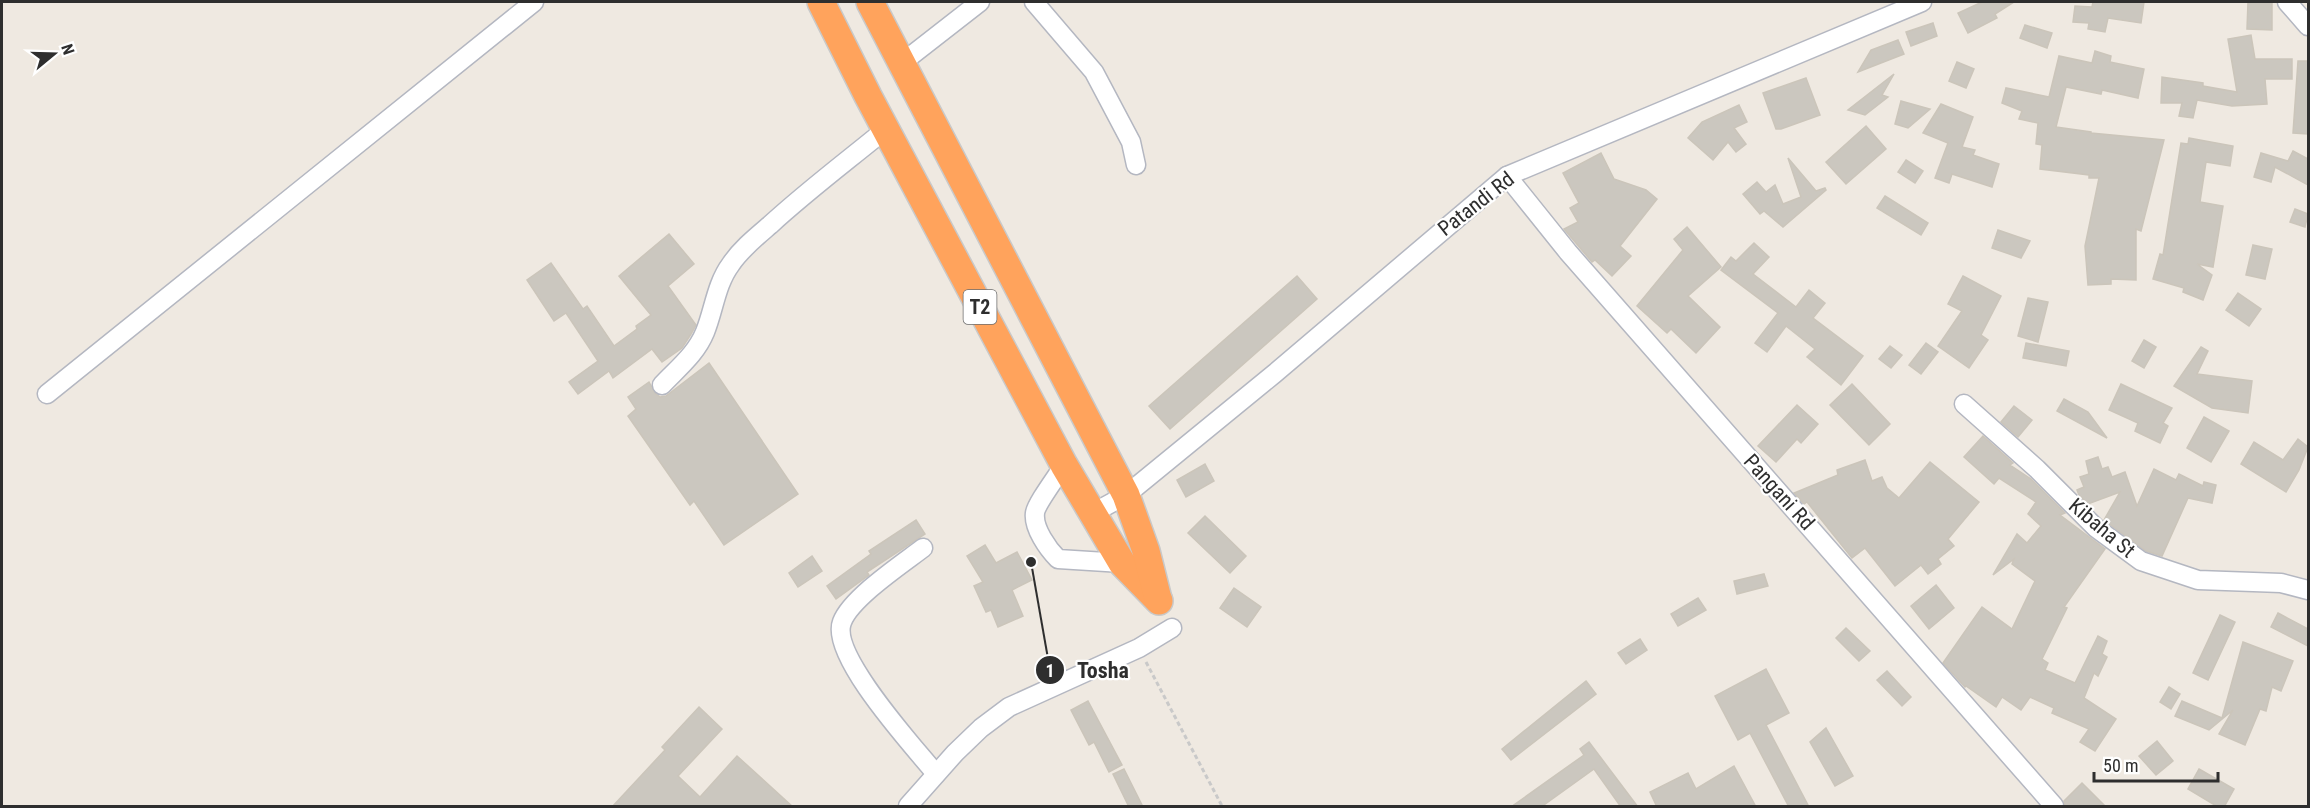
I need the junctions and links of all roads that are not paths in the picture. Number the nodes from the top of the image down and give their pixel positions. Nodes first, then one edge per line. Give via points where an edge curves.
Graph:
1 (534, 2) edge
2 (821, 2) edge
3 (870, 2) edge
4 (980, 2) edge
5 (1034, 2) edge
6 (1922, 2) edge
7 (2287, 2) edge
8 (2308, 26) edge
9 (903, 62) junction
10 (886, 129) junction
11 (1136, 165) dead end
12 (1507, 176) junction
13 (662, 384) dead end
14 (47, 394) dead end
15 (1964, 404) dead end
16 (1064, 465) junction
17 (1126, 495) junction
18 (1093, 513) junction
19 (923, 548) dead end
20 (1122, 563) junction
21 (2308, 590) edge
22 (1172, 628) dead end
23 (936, 774) junction
24 (908, 807) edge
25 (2054, 807) edge

1 - 14 street
2 - 10 highway, T2
3 - 9 highway, T2
4 - 9 street
5 - 11 street via 1094,72 1131,142
6 - 12 street, Patandi Rd
7 - 8 street
9 - 17 highway, T2
10 - 13 street via 743,249 720,284 698,345
10 - 16 highway, T2
12 - 17 street, Patandi Rd
12 - 25 street, Pangani Rd via 1568,252
15 - 21 street, Kibaha St via 2096,528 2141,561 2198,580 2280,583
16 - 18 highway, T2
16 - 20 street via 1035,512 1035,521 1049,550 1058,559
17 - 18 street, Patandi Rd
17 - 20 highway, T2 via 1159,601
18 - 20 highway, T2
19 - 23 street via 848,612 841,623 841,634 850,661 873,697
22 - 23 street via 1139,648 1009,707 981,728
23 - 24 street

